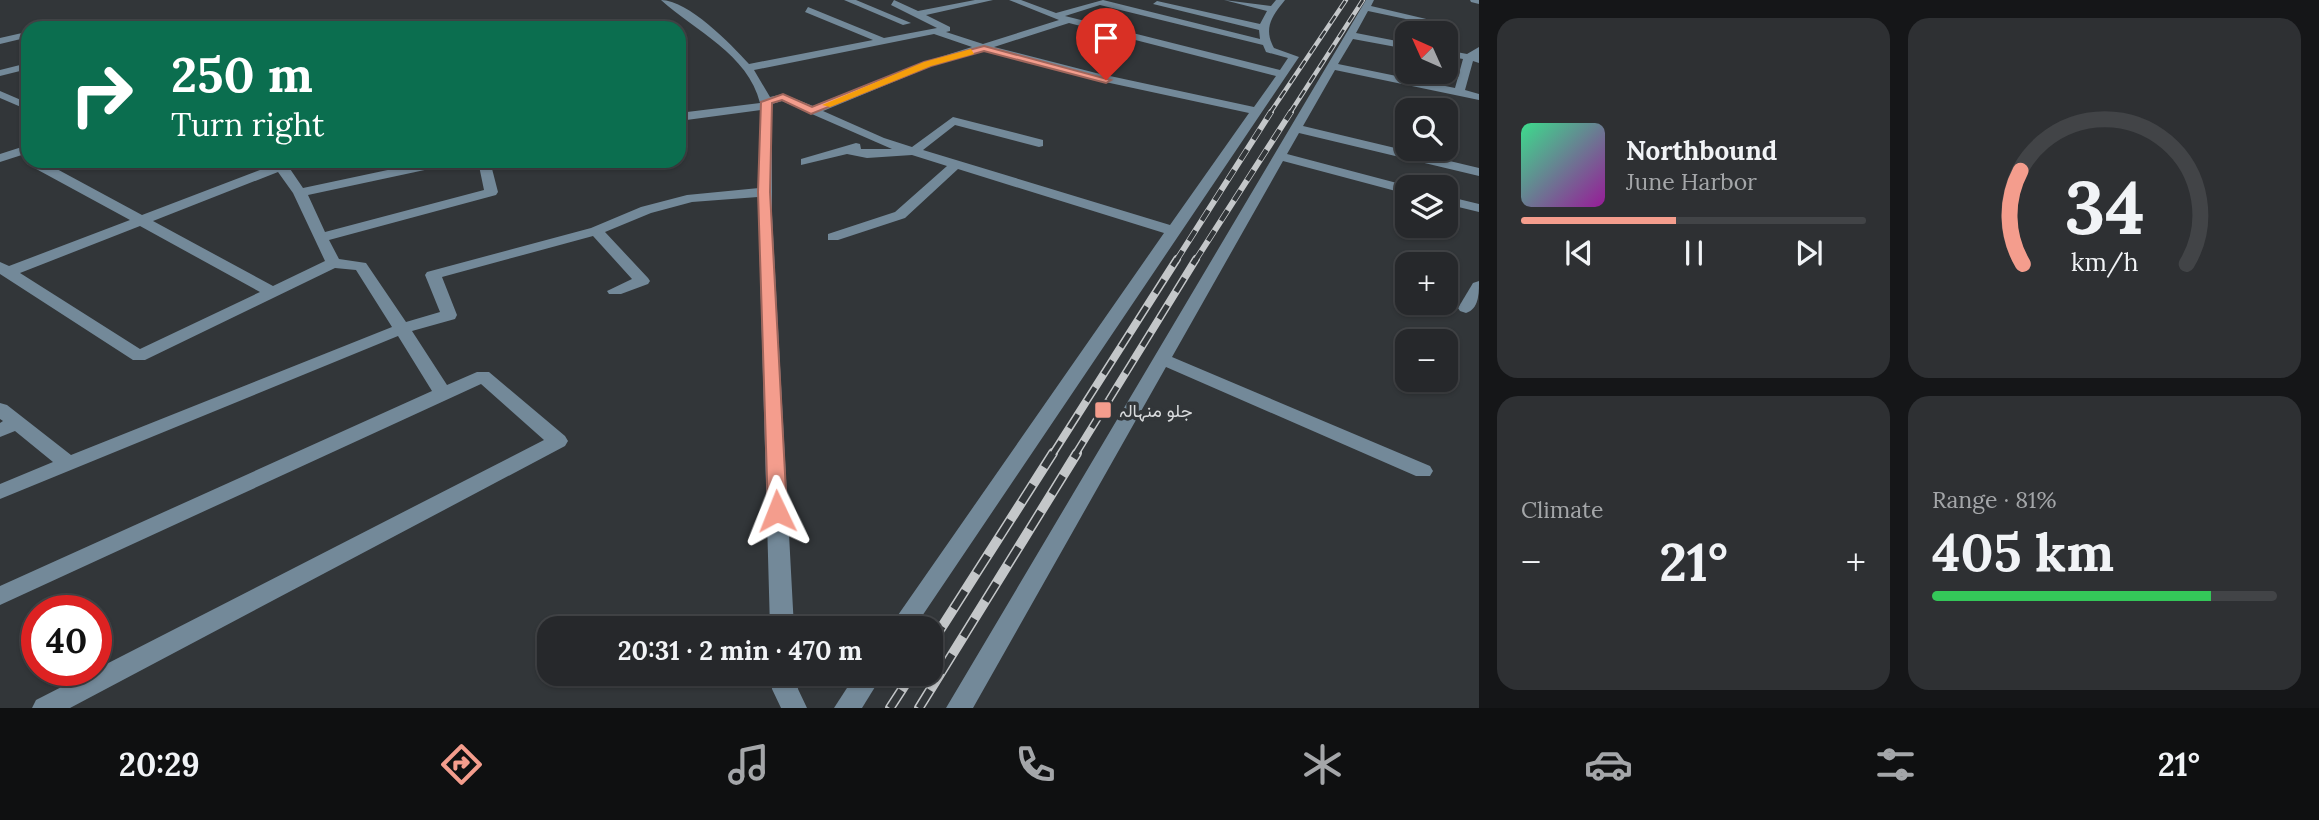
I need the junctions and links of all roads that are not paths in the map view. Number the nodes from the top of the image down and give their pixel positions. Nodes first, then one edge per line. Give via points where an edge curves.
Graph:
1 (665, 0) edge
2 (848, 0) edge
3 (989, 0) edge
4 (1013, 0) edge
5 (1142, 0) edge
6 (1228, 0) edge
7 (1239, 1) edge
8 (894, 3) dead end
9 (1277, 4) edge
10 (1367, 4) edge
11 (808, 10) dead end
12 (916, 14) junction
13 (1056, 16) junction
14 (1069, 20) junction
15 (1430, 21) edge
16 (906, 23) dead end
17 (1263, 28) junction
18 (936, 32) junction
19 (1349, 35) junction
20 (21, 36) edge
21 (0, 41) edge
22 (885, 42) junction
23 (1266, 43) junction
24 (1395, 44) edge
25 (984, 48) junction
26 (1458, 54) edge
27 (1476, 56) edge
28 (1332, 66) junction
29 (21, 68) edge
30 (746, 68) junction
31 (0, 73) edge
32 (1282, 74) junction
33 (1459, 92) junction
34 (0, 94) edge
35 (1479, 97) edge
36 (21, 104) edge
37 (766, 104) junction
38 (811, 111) junction
39 (1257, 111) junction
40 (686, 116) edge
41 (1295, 128) junction
42 (880, 141) junction
43 (1039, 143) dead end
44 (847, 150) junction
45 (914, 151) junction
46 (21, 156) edge
47 (1279, 156) junction
48 (0, 158) edge
49 (806, 162) dead end
50 (956, 164) junction
51 (50, 168) edge
52 (267, 168) edge
53 (283, 168) edge
54 (415, 168) edge
55 (486, 168) edge
56 (1479, 172) edge
57 (1395, 187) edge
58 (300, 192) junction
59 (764, 192) junction
60 (1458, 203) edge
61 (1479, 208) edge
62 (143, 219) junction
63 (596, 231) junction
64 (1172, 231) junction
65 (322, 237) junction
66 (833, 237) dead end
67 (333, 263) junction
68 (6, 276) edge
69 (1479, 286) edge
70 (615, 291) dead end
71 (273, 292) junction
72 (1466, 308) dead end
73 (401, 329) junction
74 (1160, 358) junction
75 (443, 393) junction
76 (0, 409) edge
77 (8, 426) edge
78 (68, 464) junction
79 (1423, 471) dead end
80 (0, 492) edge
81 (0, 596) edge
82 (782, 616) edge
83 (909, 616) edge
84 (785, 686) edge
85 (862, 686) edge
86 (45, 708) edge
87 (794, 708) edge
88 (847, 708) edge
89 (959, 708) edge

1 - 30 street
2 - 16 street
3 - 12 street
4 - 13 street
5 - 17 street
6 - 7 street
7 - 9 street
8 - 12 street
9 - 17 street via 1264,18
10 - 15 street
10 - 19 street
11 - 22 street
12 - 18 street via 947,29
13 - 14 street
13 - 23 street via 1100,2
14 - 25 street
14 - 32 street
17 - 23 street
18 - 22 street
18 - 25 street
19 - 24 street
19 - 28 street
20 - 21 street
22 - 30 street
23 - 32 street via 1269,50 1294,57
25 - 38 street via 928,64
25 - 39 street via 1082,76
26 - 27 street
27 - 33 street
28 - 33 street
28 - 41 street
29 - 31 street
30 - 37 street
32 - 39 street
33 - 35 street
34 - 36 street
37 - 38 street via 783,97
37 - 40 street
37 - 59 street
38 - 42 street
39 - 64 street
41 - 47 street
41 - 56 street
42 - 44 street
42 - 45 street
43 - 45 street via 954,121
44 - 45 street via 867,154
44 - 49 street
45 - 50 street
46 - 48 street
47 - 57 street
47 - 74 street
50 - 64 street
50 - 66 street via 900,215
51 - 62 street
52 - 62 street
53 - 58 street
54 - 58 street
55 - 65 street via 491,192
58 - 65 street
59 - 63 street via 692,198 646,210
59 - 82 street
60 - 61 street
62 - 68 street
62 - 71 street
63 - 70 street via 642,281
63 - 73 street via 433,275 449,315
64 - 83 street
65 - 67 street
67 - 71 street
67 - 73 street via 360,266
68 - 71 street via 139,356
69 - 72 street
73 - 75 street
73 - 78 street
74 - 79 street
74 - 89 street
75 - 81 street
75 - 86 street via 484,376 558,441
76 - 77 street
77 - 78 street
78 - 80 street
84 - 87 street
85 - 88 street

